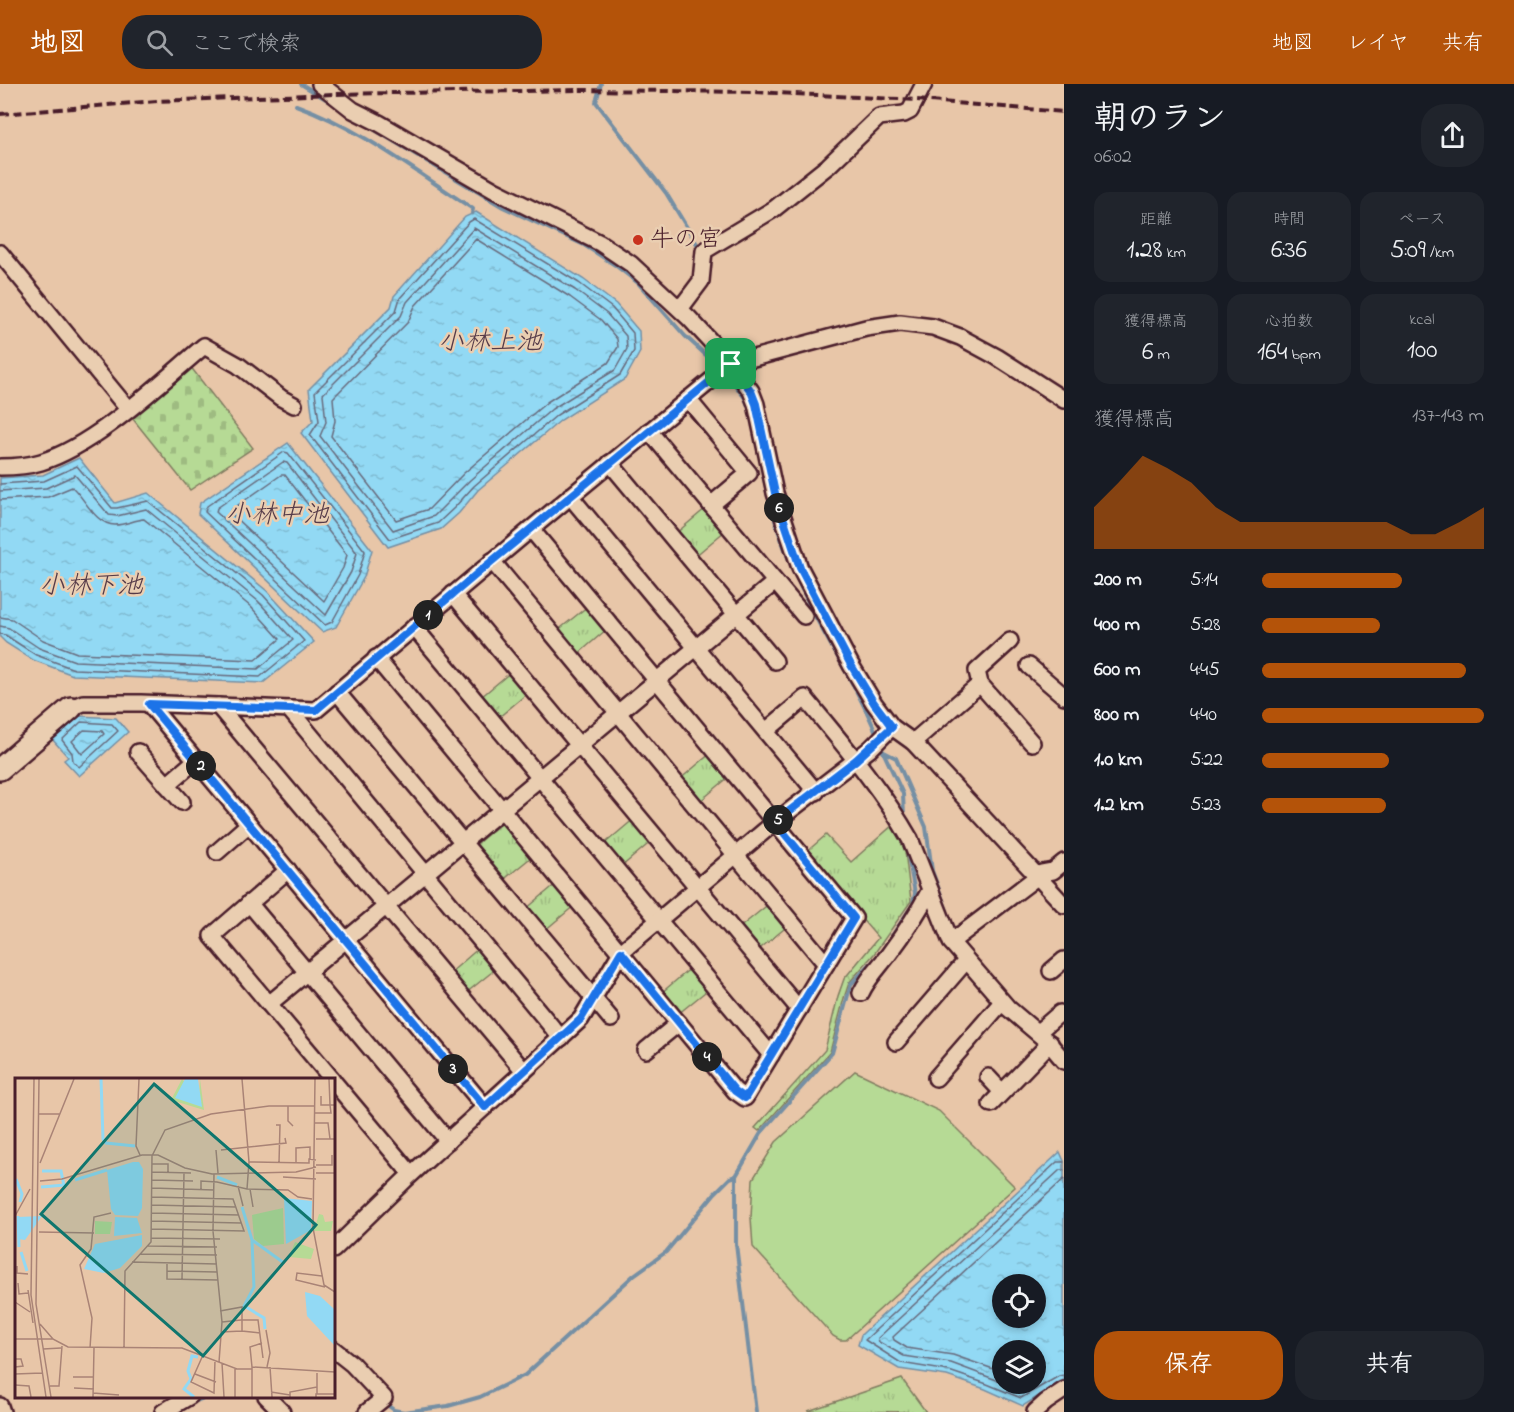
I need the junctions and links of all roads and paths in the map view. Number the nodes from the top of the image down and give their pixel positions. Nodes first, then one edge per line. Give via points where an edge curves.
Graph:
1 (320, 84) edge
2 (924, 84) edge
3 (0, 253) edge
4 (680, 309) junction
5 (726, 368) junction
6 (688, 399) junction
7 (1064, 400) edge
8 (294, 405) dead end
9 (128, 409) junction
10 (649, 431) junction
11 (610, 463) junction
12 (0, 467) edge
13 (570, 496) junction
14 (711, 505) junction
15 (531, 529) junction
16 (492, 561) junction
17 (775, 582) junction
18 (453, 594) junction
19 (736, 615) junction
20 (804, 616) dead end
21 (414, 627) junction
22 (1010, 641) dead end
23 (696, 648) junction
24 (376, 658) junction
25 (774, 661) dead end
26 (1029, 666) dead end
27 (657, 680) junction
28 (980, 684) junction
29 (337, 692) junction
30 (1064, 696) edge
31 (149, 704) junction
32 (218, 706) junction
33 (71, 708) joint
34 (288, 709) junction
35 (618, 713) junction
36 (889, 730) junction
37 (766, 731) junction
38 (914, 742) junction
39 (1032, 743) dead end
40 (579, 745) junction
41 (138, 752) dead end
42 (196, 760) junction
43 (856, 760) junction
44 (0, 769) edge
45 (540, 778) junction
46 (161, 783) junction
47 (816, 792) junction
48 (182, 802) dead end
49 (502, 810) junction
50 (775, 822) junction
51 (249, 824) junction
52 (463, 842) junction
53 (217, 852) dead end
54 (735, 855) junction
55 (1064, 862) edge
56 (288, 870) junction
57 (425, 874) junction
58 (1037, 877) junction
59 (697, 887) junction
60 (930, 890) junction
61 (249, 903) junction
62 (386, 906) junction
63 (1064, 906) edge
64 (658, 920) junction
65 (346, 940) junction
66 (951, 942) junction
67 (621, 952) junction
68 (1064, 960) edge
69 (966, 961) junction
70 (826, 964) junction
71 (1051, 971) dead end
72 (307, 972) junction
73 (861, 993) dead end
74 (594, 998) junction
75 (1002, 1002) junction
76 (268, 1004) junction
77 (799, 1009) junction
78 (1060, 1013) dead end
79 (611, 1018) dead end
80 (679, 1023) junction
81 (1038, 1032) junction
82 (561, 1038) junction
83 (896, 1042) dead end
84 (1050, 1043) junction
85 (646, 1050) dead end
86 (771, 1055) junction
87 (1064, 1061) edge
88 (524, 1071) junction
89 (988, 1077) dead end
90 (330, 1078) edge
91 (936, 1078) dead end
92 (334, 1082) edge
93 (1002, 1092) junction
94 (991, 1104) dead end
95 (485, 1107) junction
96 (448, 1141) junction
97 (411, 1174) junction
98 (334, 1249) edge
99 (334, 1350) edge
100 (1064, 1389) edge
101 (268, 1397) edge
102 (187, 1404) edge
103 (163, 1412) edge
104 (282, 1412) edge
105 (367, 1412) edge
106 (1035, 1412) edge

1 - 4 street via 352,110 494,190 600,243 631,264
2 - 4 street via 910,111 879,117 828,166 774,209 704,251 700,281
3 - 9 street
4 - 5 street
5 - 6 street
5 - 7 street via 866,328 900,323 933,327 960,337
5 - 36 street via 751,391 756,404 775,493 800,568
6 - 10 street
6 - 14 street via 749,473
8 - 9 street via 204,346
9 - 12 street via 101,430 44,461
10 - 11 street
10 - 14 street
11 - 13 street
11 - 19 street
13 - 15 street
13 - 23 street
14 - 17 street
15 - 16 street
15 - 27 street
16 - 18 street
16 - 35 street
17 - 19 street
17 - 20 street
18 - 21 street
18 - 40 street
19 - 23 street
19 - 25 street
21 - 24 street
21 - 45 street
22 - 28 street via 977,670
23 - 27 street
23 - 37 street
24 - 29 street
24 - 49 street
26 - 30 street
27 - 35 street
27 - 50 street
28 - 38 street
28 - 39 street
29 - 34 street via 316,710
29 - 52 street
31 - 32 street
31 - 33 street via 83,704
31 - 42 street
32 - 34 street
32 - 62 street
33 - 44 street
34 - 57 street
35 - 40 street
35 - 54 street
36 - 38 street
36 - 43 street
37 - 43 street via 805,698
37 - 47 street
38 - 58 street
40 - 45 street
40 - 59 street
41 - 46 street
42 - 46 street
42 - 51 street
43 - 47 street
43 - 60 street via 901,823
45 - 49 street
45 - 64 street
46 - 48 street
47 - 50 street
49 - 52 street
49 - 67 street
50 - 54 street
50 - 70 street via 854,918
51 - 53 street
51 - 56 street
52 - 57 street
52 - 74 street
54 - 59 street
54 - 70 street
55 - 58 street
56 - 61 street
56 - 65 street
57 - 62 street
57 - 82 street
58 - 63 street
58 - 66 street
59 - 64 street
59 - 77 street
60 - 66 street
60 - 73 street
61 - 72 street
61 - 76 street via 212,936
62 - 65 street
62 - 88 street
64 - 67 street
64 - 86 street
65 - 72 street
65 - 95 street
66 - 69 street
67 - 74 street
67 - 80 street
68 - 71 street
69 - 75 street
69 - 83 street
70 - 77 street
72 - 76 street
72 - 96 street
74 - 79 street
74 - 82 street via 581,1019
75 - 81 street
75 - 91 street
76 - 90 street
77 - 86 street
78 - 81 street
80 - 85 street
80 - 86 street via 745,1098
81 - 84 street
82 - 88 street
84 - 87 street
84 - 93 street
88 - 95 street
89 - 93 street
92 - 97 street
93 - 94 street
95 - 96 street
96 - 97 street
97 - 98 street
99 - 105 street via 384,1398
100 - 106 street
101 - 104 street
102 - 103 street

